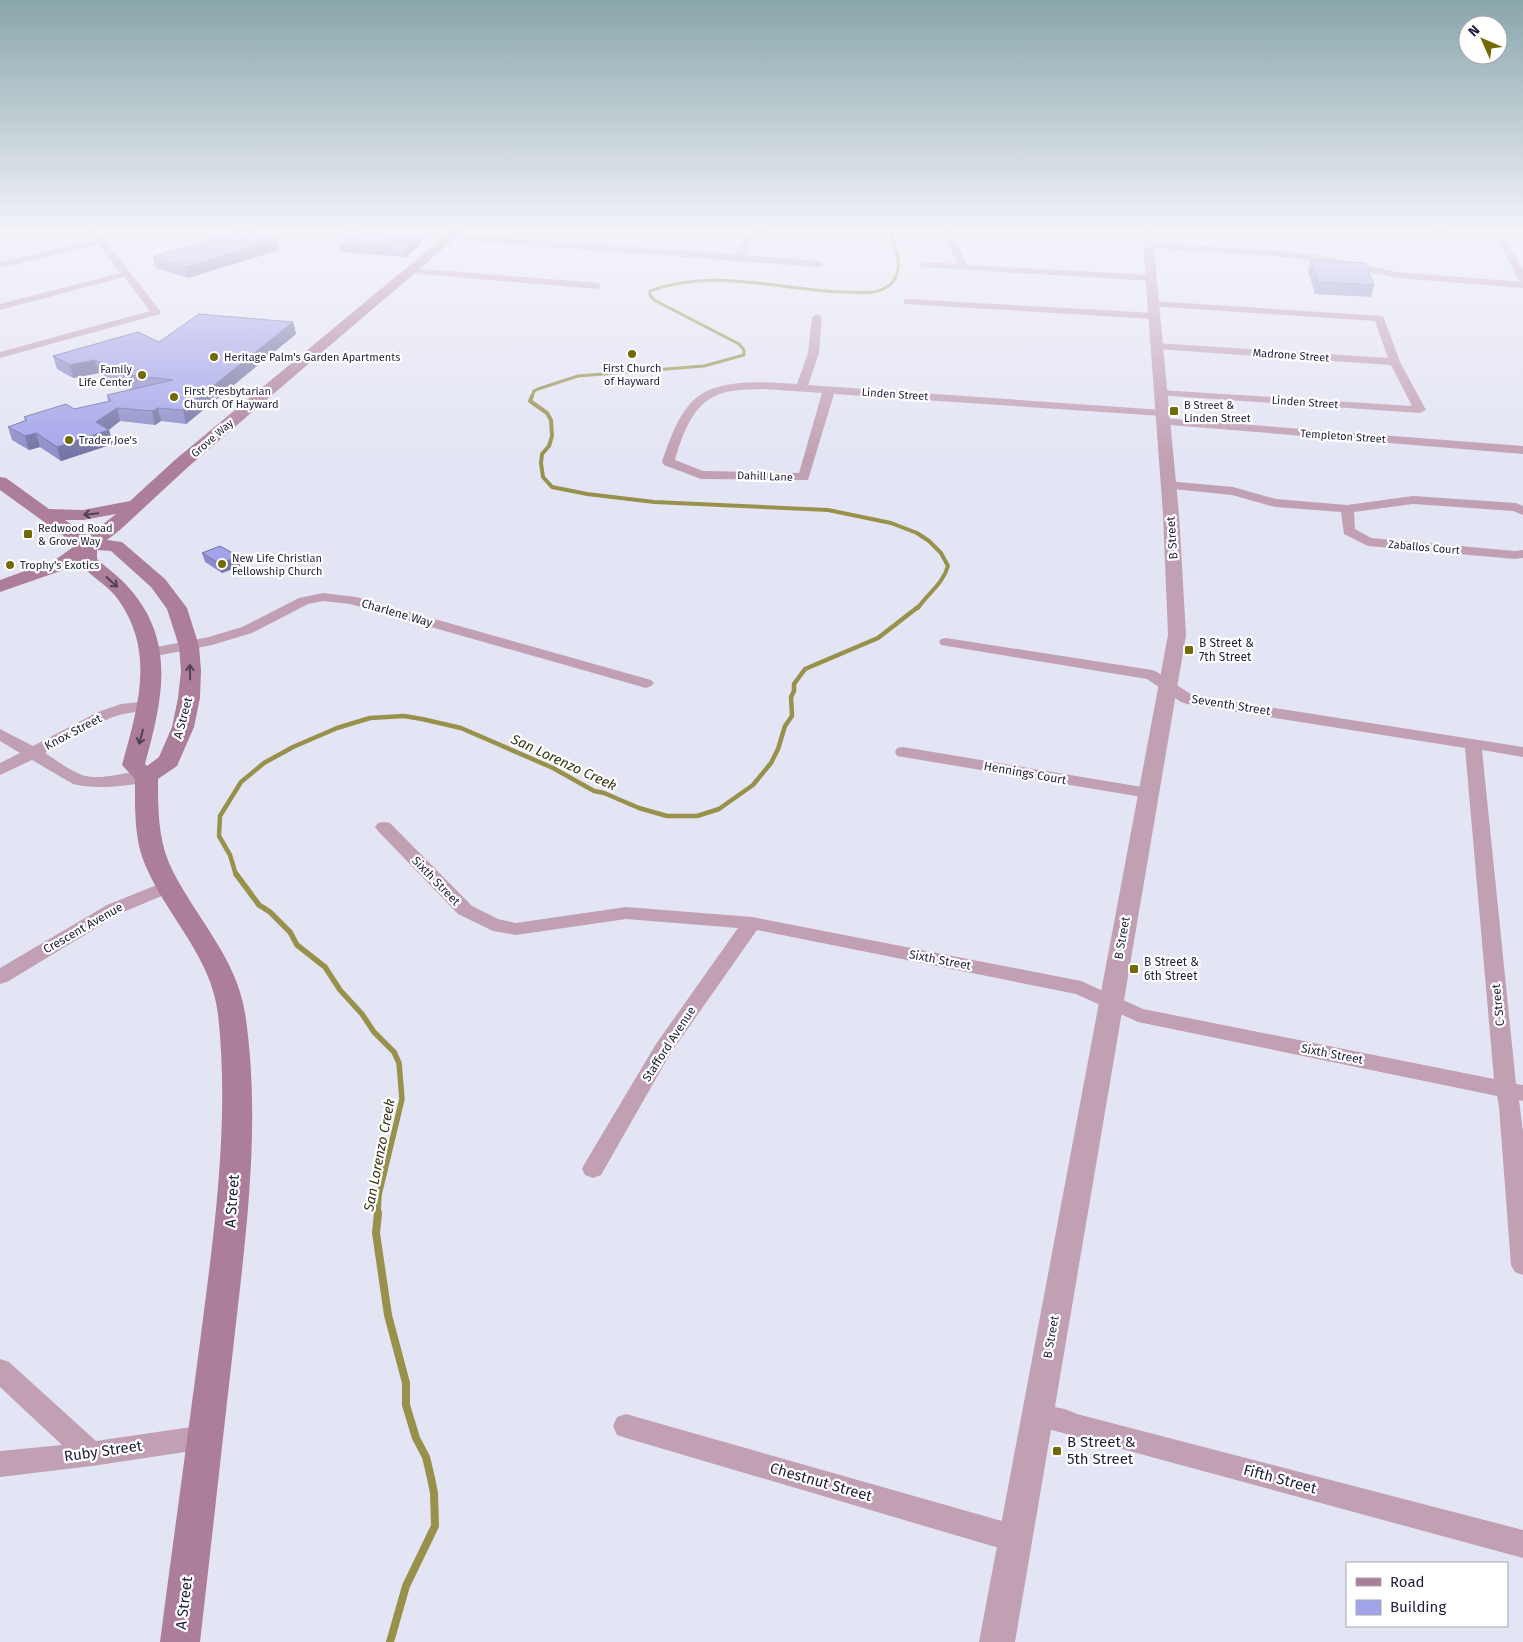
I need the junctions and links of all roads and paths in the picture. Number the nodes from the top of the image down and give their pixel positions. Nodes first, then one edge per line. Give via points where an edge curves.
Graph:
1 (152, 307) edge
2 (367, 307) edge
3 (1050, 307) edge
4 (1154, 307) edge
5 (1154, 310) junction
6 (817, 317) dead end
7 (1156, 346) junction
8 (0, 356) edge
9 (1396, 362) junction
10 (801, 388) junction
11 (829, 390) junction
12 (1160, 393) junction
13 (1162, 417) junction
14 (1523, 450) edge
15 (668, 462) joint
16 (0, 469) edge
17 (0, 473) edge
18 (0, 482) edge
19 (1167, 485) junction
20 (136, 506) junction
21 (1346, 509) junction
22 (1523, 511) edge
23 (45, 514) junction
24 (87, 544) junction
25 (1523, 554) edge
26 (0, 586) edge
27 (946, 642) dead end
28 (189, 646) junction
29 (151, 652) junction
30 (646, 683) dead end
31 (1167, 686) junction
32 (149, 706) junction
33 (0, 734) edge
34 (1473, 744) junction
35 (903, 752) dead end
36 (1523, 752) edge
37 (32, 753) junction
38 (0, 770) edge
39 (146, 777) junction
40 (1148, 793) junction
41 (384, 827) dead end
42 (169, 886) junction
43 (752, 923) junction
44 (0, 977) edge
45 (1111, 1002) junction
46 (1515, 1091) edge
47 (592, 1168) dead end
48 (1523, 1265) edge
49 (0, 1370) edge
50 (1037, 1416) junction
51 (626, 1426) dead end
52 (205, 1437) junction
53 (92, 1454) junction
54 (0, 1464) edge
55 (1016, 1539) junction
56 (1523, 1544) edge
57 (180, 1642) edge
58 (997, 1642) edge

1 - 8 street via 156,312
2 - 20 main road, Grove Way
3 - 5 street
4 - 5 street, B Street
5 - 7 street, B Street
5 - 9 street via 1379,318
6 - 10 street via 815,349
7 - 9 street, Madrone Street
7 - 12 street, B Street
9 - 12 street, Linden Street via 1420,410
10 - 11 street, Linden Street
10 - 15 street, Linden Street via 743,386 720,390 702,399 694,407
11 - 13 street, Linden Street
11 - 15 street, Dahill Lane via 804,478 701,475
12 - 13 street, B Street
13 - 14 street, Templeton Street
13 - 19 street, B Street
16 - 17 main road via 3,470
18 - 23 main road
19 - 21 street via 1233,491 1275,503
19 - 31 street, B Street via 1177,635
20 -> 23 main road via 83,515
20 - 24 main road, Grove Way
21 - 22 street via 1413,500 1516,507
21 - 25 street, Zaballos Court via 1349,531 1368,542
23 - 24 main road
24 - 26 main road, Grove Way via 62,564
24 - 28 main road, A Street via 116,546 158,583 176,608
24 -> 29 main road, A Street via 88,561 123,593 140,617
27 - 31 street, Seventh Street via 1152,675
28 - 29 street, Charlene Way
28 - 30 street, Charlene Way via 247,630 304,601 323,596 351,600
39 -> 28 main road, A Street via 169,761 183,727 190,686
29 - 32 main road, A Street via 153,675
31 - 34 street, Seventh Street via 1187,699
31 - 40 street, B Street
32 - 37 street, Knox Street via 121,709 104,715
32 -> 39 main road, A Street via 133,765
33 - 37 street
34 - 36 street, Seventh Street
34 - 46 street, C Street
35 - 40 street, Hennings Court
37 - 38 street, Knox Street
37 - 39 street via 79,780
39 - 42 main road, A Street via 151,843
40 - 45 street, B Street
41 - 43 street, Sixth Street via 465,910 493,925 516,929 626,913
42 - 44 street, Crescent Avenue via 114,909
42 - 52 main road, A Street via 217,964 231,1010 236,1049 237,1138 230,1234
43 - 45 street, Sixth Street via 1081,988
43 - 47 street, Stafford Avenue via 663,1049
45 - 46 street, Sixth Street via 1138,1015
45 - 50 street, B Street
46 - 48 street, C Street via 1510,1107
49 - 53 street
50 - 55 street, B Street
50 - 56 street, Fifth Street
51 - 55 street, Chestnut Street
52 - 53 street, Ruby Street
52 - 57 main road, A Street
53 - 54 street, Ruby Street
55 - 58 street, B Street

